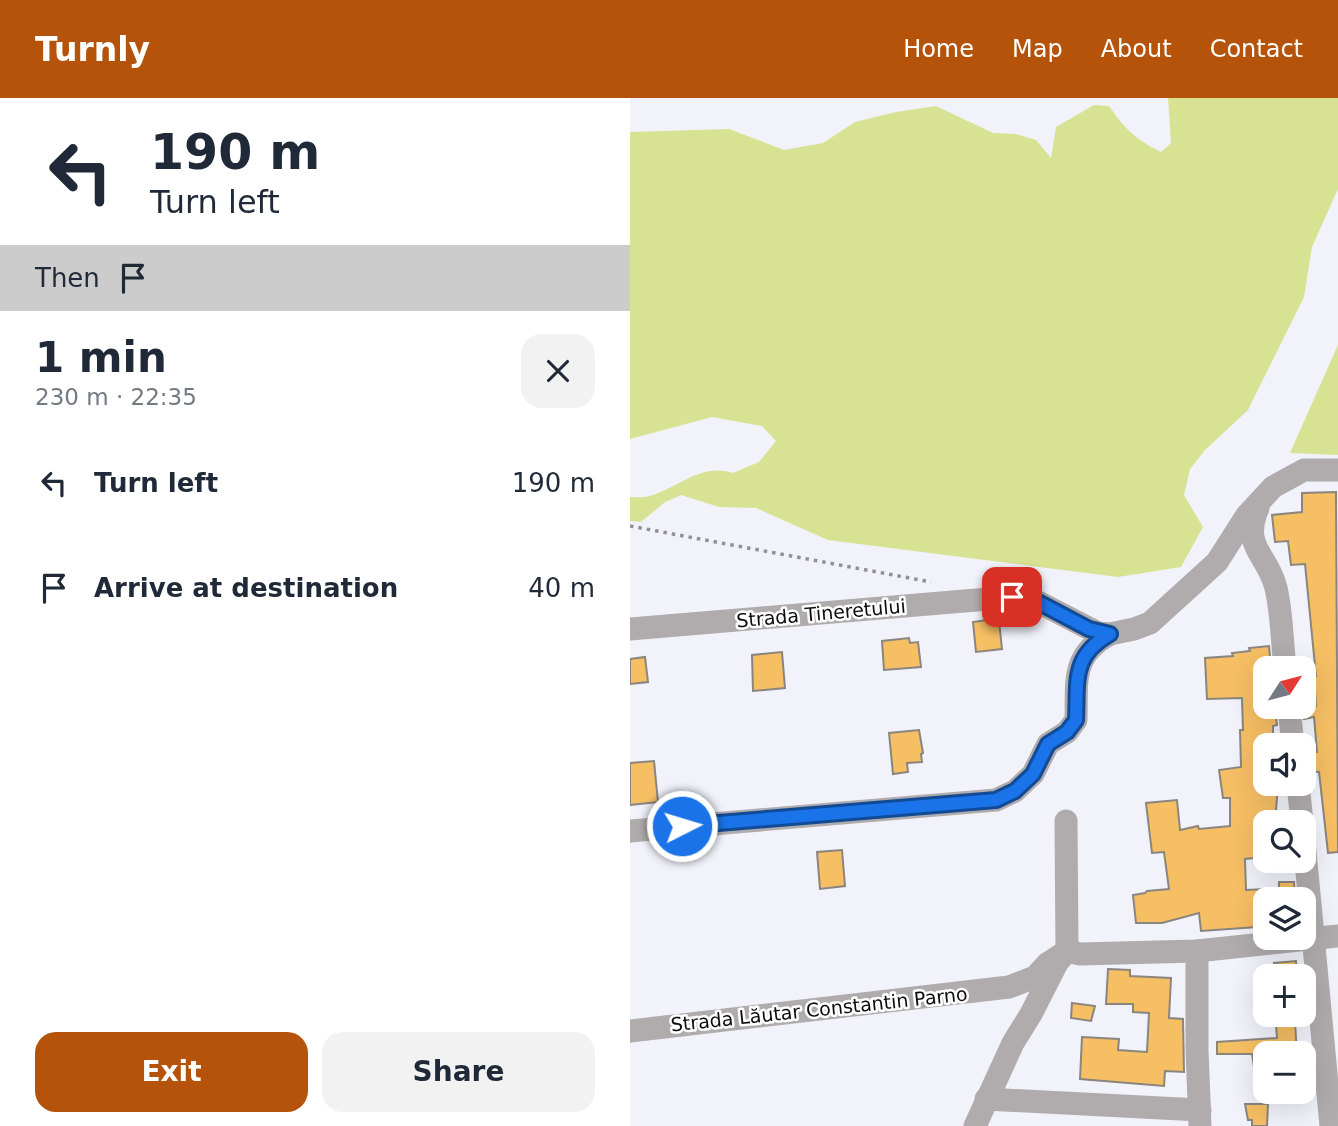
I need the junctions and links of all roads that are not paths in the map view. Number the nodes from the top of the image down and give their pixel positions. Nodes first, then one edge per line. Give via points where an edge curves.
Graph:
1 (1338, 470) edge
2 (1273, 486) junction
3 (1217, 562) junction
4 (1266, 566) junction
5 (630, 629) edge
6 (1110, 634) junction
7 (1284, 656) edge
8 (1066, 821) dead end
9 (630, 831) edge
10 (1338, 936) edge
11 (1316, 938) edge
12 (1253, 945) edge
13 (1315, 950) edge
14 (1197, 951) junction
15 (1074, 952) junction
16 (630, 1031) edge
17 (986, 1099) junction
18 (1200, 1118) edge
19 (975, 1126) edge
20 (1331, 1126) edge

1 - 2 street via 1304,470
2 - 3 street via 1247,515
2 - 4 street via 1252,523 1254,543
3 - 4 street via 1241,555
3 - 6 street via 1150,623
4 - 7 street via 1276,587
5 - 6 street, Strada Tineretului via 1012,597 1038,602 1089,629
6 - 9 street via 1095,642 1079,663 1073,726 1048,744 1033,774 1015,791 996,800
8 - 15 street
10 - 11 street
12 - 14 street
13 - 20 street
14 - 15 street
14 - 18 street
15 - 16 street, Strada Lăutar Constantin Parno via 1047,964 1035,977 1009,987
15 - 17 street via 1057,963
17 - 18 street
17 - 19 street

